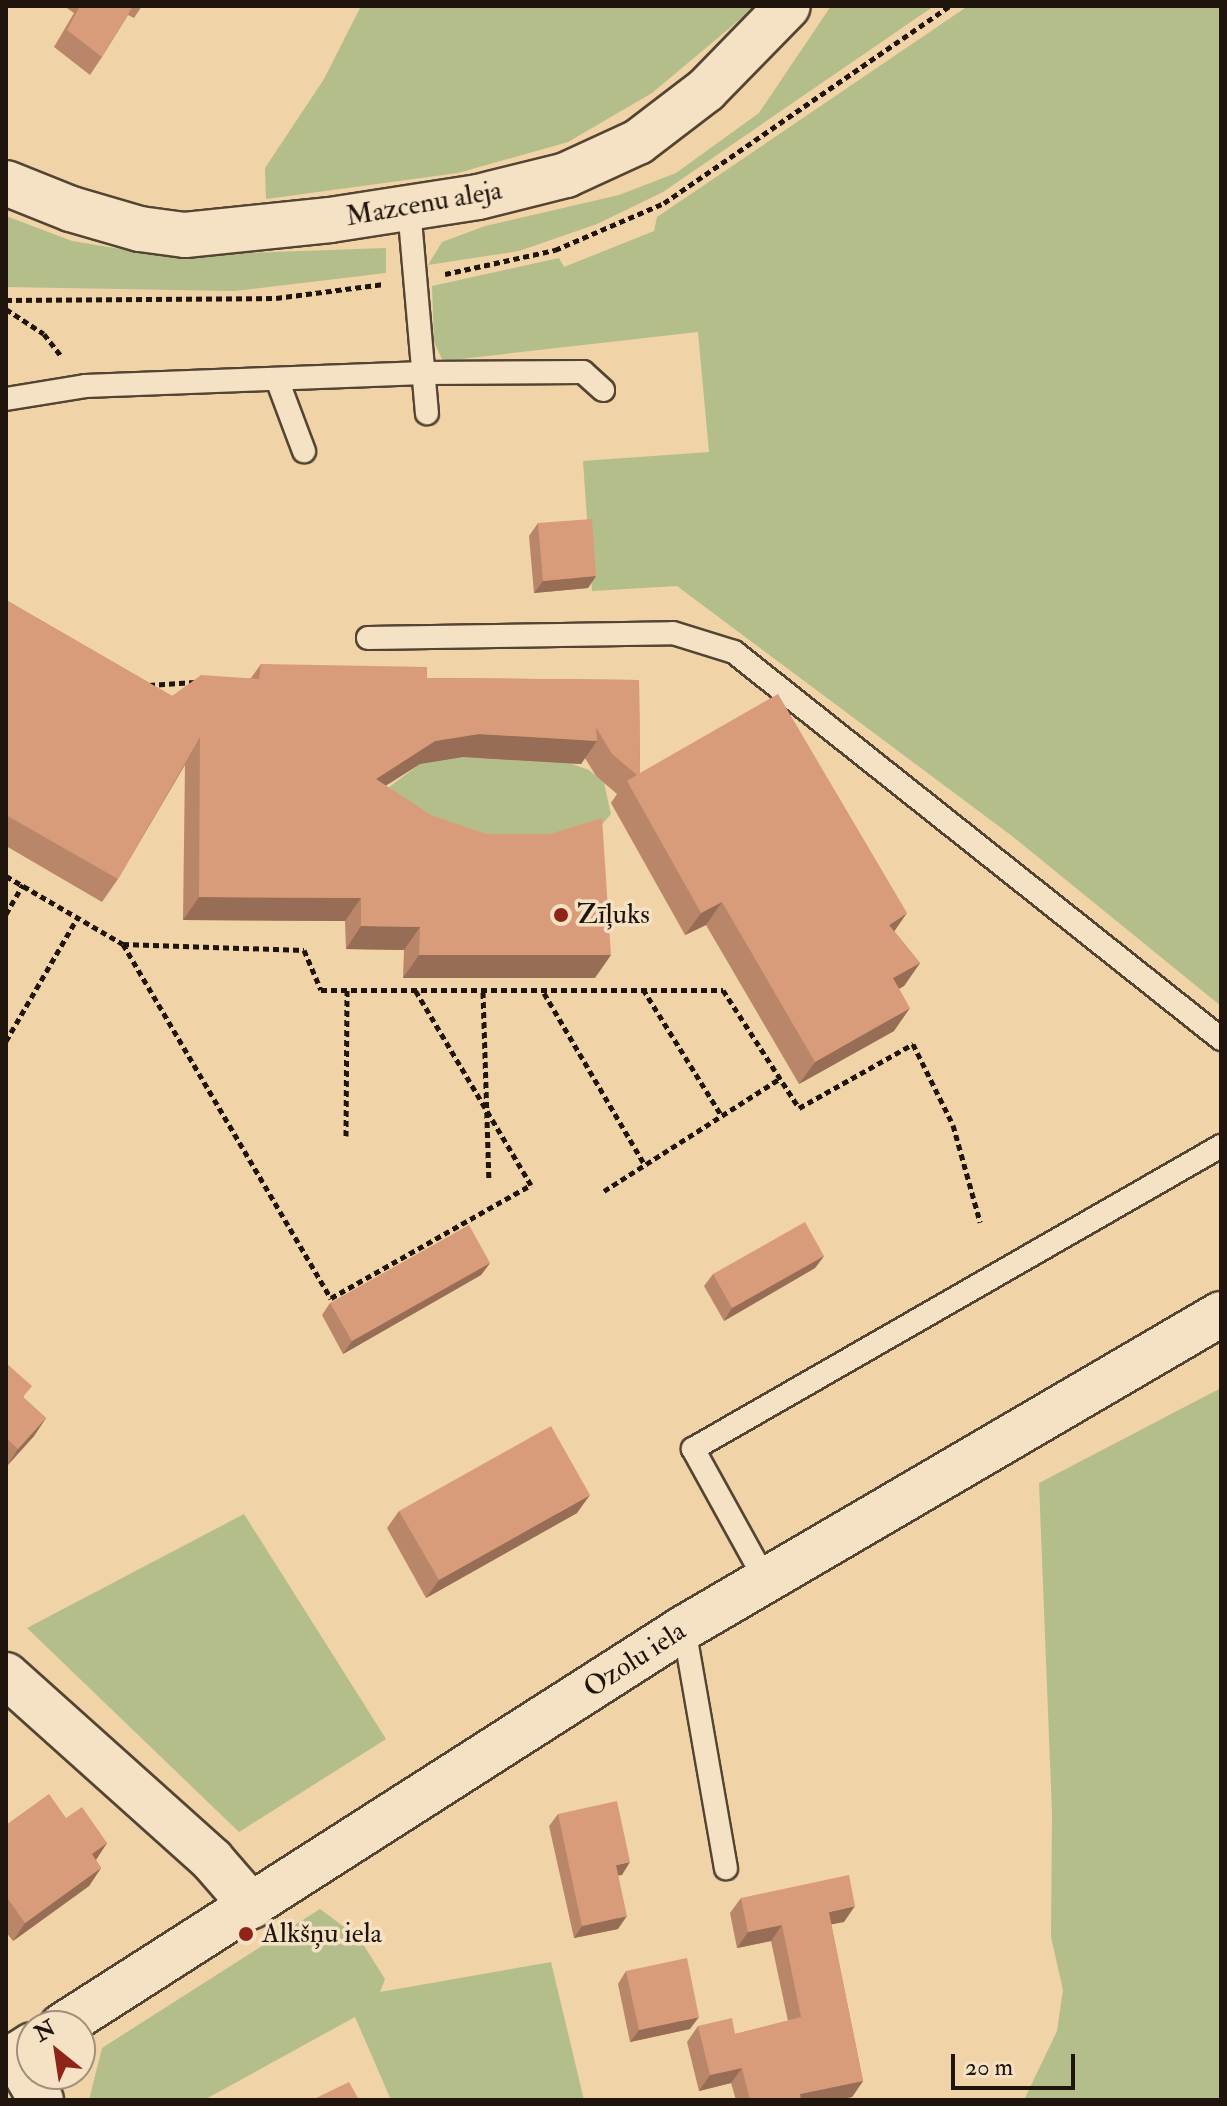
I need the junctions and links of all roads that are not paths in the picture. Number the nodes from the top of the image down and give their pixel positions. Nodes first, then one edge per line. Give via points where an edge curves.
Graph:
1 (788, 6) edge
2 (6, 183) edge
3 (409, 208) junction
4 (424, 373) junction
5 (278, 382) junction
6 (603, 390) dead end
7 (6, 399) edge
8 (427, 413) dead end
9 (304, 451) dead end
10 (368, 638) dead end
11 (1221, 1039) edge
12 (1221, 1146) edge
13 (1221, 1314) edge
14 (766, 1581) junction
15 (684, 1628) junction
16 (6, 1675) edge
17 (726, 1868) dead end
18 (252, 1906) junction
19 (87, 2010) edge

1 - 3 main road, Mazcenu aleja via 706,90 638,142 566,175
2 - 3 main road, Mazcenu aleja via 113,221 185,235
3 - 4 lane
4 - 5 lane
4 - 6 lane via 583,372
4 - 8 lane
5 - 7 lane via 85,386
5 - 9 lane
10 - 11 lane via 673,633 734,652
12 - 14 lane via 693,1449
13 - 14 main road, Ozolu iela
14 - 15 main road, Ozolu iela
15 - 17 lane
15 - 18 main road, Ozolu iela
16 - 18 main road via 212,1860
18 - 19 main road, Ozolu iela

